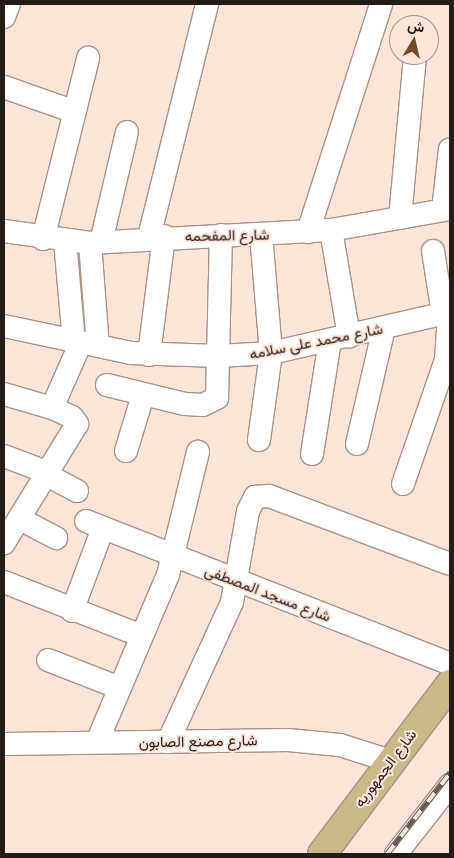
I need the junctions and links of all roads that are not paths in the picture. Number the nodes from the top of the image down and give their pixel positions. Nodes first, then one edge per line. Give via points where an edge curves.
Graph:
1 (9, 4) edge
2 (206, 4) edge
3 (381, 4) edge
4 (4, 17) edge
5 (88, 58) dead end
6 (414, 65) edge
7 (4, 87) edge
8 (75, 112) junction
9 (126, 132) dead end
10 (450, 149) edge
11 (447, 210) edge
12 (400, 218) junction
13 (331, 230) junction
14 (4, 231) edge
15 (308, 232) junction
16 (261, 234) junction
17 (221, 235) junction
18 (156, 237) junction
19 (54, 240) junction
20 (95, 243) junction
21 (433, 251) dead end
22 (447, 313) edge
23 (4, 326) edge
24 (384, 328) junction
25 (339, 338) junction
26 (84, 343) junction
27 (271, 353) junction
28 (149, 355) junction
29 (220, 356) junction
30 (106, 385) dead end
31 (4, 394) edge
32 (143, 395) junction
33 (52, 408) junction
34 (259, 440) dead end
35 (357, 444) dead end
36 (126, 451) dead end
37 (198, 452) dead end
38 (312, 454) dead end
39 (4, 456) edge
40 (48, 474) junction
41 (402, 484) dead end
42 (77, 491) dead end
43 (10, 528) edge
44 (56, 538) dead end
45 (173, 556) junction
46 (450, 564) edge
47 (237, 581) junction
48 (4, 582) edge
49 (72, 612) junction
50 (142, 636) junction
51 (48, 660) dead end
52 (450, 664) edge
53 (450, 684) edge
54 (120, 688) junction
55 (450, 712) edge
56 (96, 742) junction
57 (168, 742) junction
58 (4, 744) edge
59 (390, 761) junction
60 (446, 798) edge
61 (331, 853) edge
62 (396, 854) edge

1 - 4 street
2 - 18 street
3 - 15 street
5 - 8 street
6 - 12 street
7 - 8 street
8 - 19 street
9 - 20 street
10 - 11 street
11 - 12 street, شارع المفحمه
12 - 13 street, شارع المفحمه
13 - 15 street, شارع المفحمه
13 - 25 street
14 - 19 street, شارع المفحمه
15 - 16 street, شارع المفحمه
16 - 17 street, شارع المفحمه
16 - 27 street
17 - 18 street, شارع المفحمه
17 - 29 street
18 - 20 street, شارع المفحمه
18 - 28 street
19 - 20 street, شارع المفحمه
19 - 26 street
20 - 26 street
21 - 22 street
22 - 24 street, شارع محمد على سلامه
22 - 41 street via 446,360
23 - 26 street, شارع محمد على سلامه
24 - 25 street, شارع محمد على سلامه
24 - 35 street
25 - 27 street, شارع محمد على سلامه
25 - 38 street
26 - 28 street, شارع محمد على سلامه
26 - 33 street
27 - 29 street, شارع محمد على سلامه
27 - 34 street
28 - 29 street, شارع محمد على سلامه
29 - 32 street via 219,391 211,402 185,404
30 - 32 street
31 - 33 street
32 - 36 street
33 - 40 street via 72,417 76,424
37 - 45 street
39 - 40 street
40 - 42 street
40 - 43 street
43 - 44 street
45 - 47 street, شارع مسجد المصطفى
45 - 49 street, شارع مسجد المصطفى via 94,525
45 - 50 street
46 - 47 street via 277,498 256,497 248,511
47 - 52 street, شارع مسجد المصطفى
47 - 57 street
48 - 49 street
49 - 50 street
50 - 54 street
51 - 54 street
53 - 59 main road, شارع الجمهوريه
54 - 56 street
55 - 61 main road, شارع الجمهوريه
56 - 57 street, شارع مصنع الصابون
56 - 58 street, شارع مصنع الصابون
57 - 59 street, شارع مصنع الصابون via 314,741
59 - 61 main road, شارع الجمهوريه
60 - 62 street

